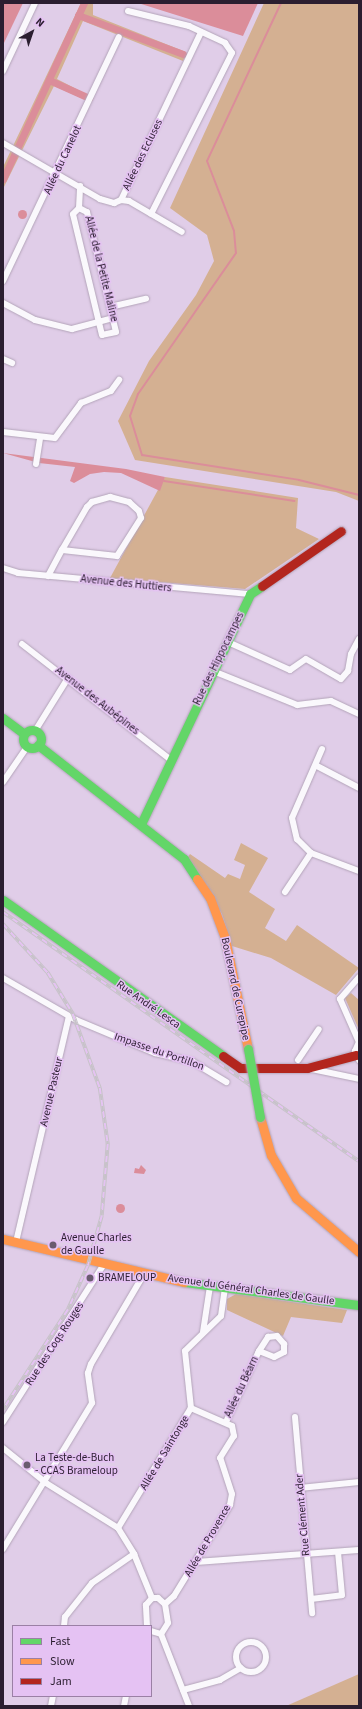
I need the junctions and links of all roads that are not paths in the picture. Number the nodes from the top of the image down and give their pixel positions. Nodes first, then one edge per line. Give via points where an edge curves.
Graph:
1 (35, 3) edge
2 (128, 11) dead end
3 (201, 32) junction
4 (119, 37) dead end
5 (3, 71) edge
6 (3, 143) edge
7 (58, 172) junction
8 (80, 186) junction
9 (121, 200) junction
10 (79, 208) junction
11 (151, 214) junction
12 (182, 232) dead end
13 (3, 281) edge
14 (146, 299) dead end
15 (3, 303) edge
16 (110, 307) junction
17 (113, 318) junction
18 (99, 322) junction
19 (3, 359) edge
20 (12, 363) dead end
21 (120, 380) dead end
22 (3, 432) edge
23 (40, 438) junction
24 (36, 464) dead end
25 (341, 531) dead end
26 (62, 550) junction
27 (3, 568) edge
28 (48, 576) junction
29 (250, 594) junction
30 (359, 639) edge
31 (228, 642) junction
32 (22, 644) dead end
33 (213, 671) junction
34 (68, 678) junction
35 (359, 714) edge
36 (3, 718) edge
37 (35, 731) junction
38 (24, 734) junction
39 (38, 745) junction
40 (27, 747) junction
41 (322, 749) dead end
42 (171, 760) junction
43 (317, 766) junction
44 (3, 782) edge
45 (359, 788) edge
46 (141, 824) junction
47 (311, 853) junction
48 (359, 871) edge
49 (285, 892) dead end
50 (3, 900) edge
51 (359, 977) edge
52 (3, 978) edge
53 (69, 1016) junction
54 (319, 1029) dead end
55 (359, 1042) edge
56 (357, 1057) edge
57 (298, 1060) dead end
58 (307, 1068) junction
59 (359, 1080) edge
60 (226, 1082) dead end
61 (3, 1239) edge
62 (16, 1242) junction
63 (359, 1252) edge
64 (104, 1264) junction
65 (144, 1274) junction
66 (210, 1286) junction
67 (225, 1288) junction
68 (359, 1305) edge
69 (203, 1332) junction
70 (259, 1351) dead end
71 (191, 1408) junction
72 (295, 1417) dead end
73 (3, 1422) edge
74 (226, 1422) junction
75 (3, 1448) edge
76 (359, 1482) edge
77 (46, 1483) junction
78 (300, 1488) junction
79 (118, 1528) junction
80 (3, 1549) edge
81 (359, 1550) edge
82 (338, 1552) junction
83 (134, 1554) junction
84 (306, 1555) junction
85 (196, 1562) junction
86 (152, 1598) junction
87 (311, 1599) junction
88 (164, 1604) junction
89 (312, 1613) dead end
90 (64, 1625) edge
91 (147, 1625) edge
92 (152, 1634) edge
93 (161, 1634) junction
94 (241, 1668) junction
95 (183, 1690) junction
96 (189, 1706) edge

1 - 5 street
2 - 3 street via 169,18
3 - 9 street, Allée des Ecluses
3 - 11 street via 229,46 232,58
4 - 7 street, Allée du Canelot
6 - 7 street, Allée des Ecluses
7 - 8 street, Allée des Ecluses
7 - 13 street, Allée du Canelot
8 - 9 street, Allée des Ecluses via 106,202
8 - 10 street, Allée de la Petite Maline
9 - 11 street
10 - 16 street, Allée de la Petite Maline via 87,212
10 - 18 street, Allée de la Petite Maline via 73,214
11 - 12 street
14 - 16 street
15 - 18 street via 35,320 72,329
16 - 17 street, Allée de la Petite Maline
17 - 18 street
17 - 18 street, Allée de la Petite Maline via 116,332 110,334 102,335
19 - 20 street
21 - 23 street via 111,391 86,398 62,431 49,440
22 - 23 street
23 - 24 street
25 - 29 street
26 - 26 street via 92,502 110,498 128,502 139,511 140,518 117,556
26 - 28 street
27 - 28 street, Avenue des Huttiers
28 - 29 street, Avenue des Huttiers
29 - 31 street, Rue des Hippocampes
30 - 31 street via 351,654 348,671 341,679 306,659 290,670
31 - 33 street, Rue des Hippocampes
32 - 34 street, Avenue des Aubépines
33 - 35 street via 297,705 331,701
33 - 42 street, Rue des Hippocampes
34 - 37 street
34 - 42 street, Avenue des Aubépines
36 - 38 street
37 - 38 street
37 - 39 street via 40,737
38 - 40 street
39 - 40 street
39 - 46 street, Boulevard de Curepipe
40 - 44 street
41 - 43 street
42 - 46 street, Rue des Hippocampes
43 - 45 street
43 - 47 street via 292,818 297,839
46 - 63 street, Boulevard de Curepipe, bridge via 184,859 210,898 226,938 260,1117 271,1155 296,1198
47 - 48 street
47 - 49 street
50 - 58 street, Rue André Lesca via 240,1068
51 - 55 street via 340,999
52 - 53 street
53 - 60 street, Impasse du Portillon via 155,1053 193,1062
53 - 62 street, Avenue Pasteur
54 - 57 street
55 - 56 street
56 - 58 street, Rue André Lesca
58 - 59 street, Rue André Lesca
61 - 62 street, Avenue du Général Charles de Gaulle
62 - 64 street, Avenue du Général Charles de Gaulle
64 - 65 street, Avenue du Général Charles de Gaulle
64 - 73 street, Rue des Coqs Rouges
65 - 66 street, Avenue du Général Charles de Gaulle
65 - 77 street via 91,1364 88,1373 92,1403
66 - 67 street, Avenue du Général Charles de Gaulle
66 - 69 street
67 - 68 street, Avenue du Général Charles de Gaulle
67 - 69 street, Allée de Saintonge via 221,1316
69 - 71 street, Allée de Saintonge via 188,1345 184,1357
70 - 74 street, Allée du Béarn
71 - 74 street
71 - 79 street, Allée de Saintonge
72 - 78 street, Rue Clément Ader
74 - 85 street, Allée de Provence via 232,1426 234,1436 220,1458 232,1494 230,1505
75 - 77 street
76 - 78 street
77 - 79 street
77 - 80 street
78 - 84 street, Rue Clément Ader
79 - 83 street
81 - 82 street
82 - 84 street
82 - 87 street via 342,1595
83 - 86 street
83 - 90 street via 92,1583 65,1617
84 - 85 street
84 - 87 street, Rue Clément Ader
85 - 88 street, Allée de Provence via 174,1596
86 - 88 street via 158,1598
86 - 91 street via 146,1605
87 - 89 street, Rue Clément Ader
88 - 93 street via 168,1623
92 - 93 street
93 - 95 street
94 - 94 street via 250,1672 260,1669 265,1660 261,1647 248,1643 240,1647 236,1656
94 - 95 street via 220,1680
95 - 96 street

